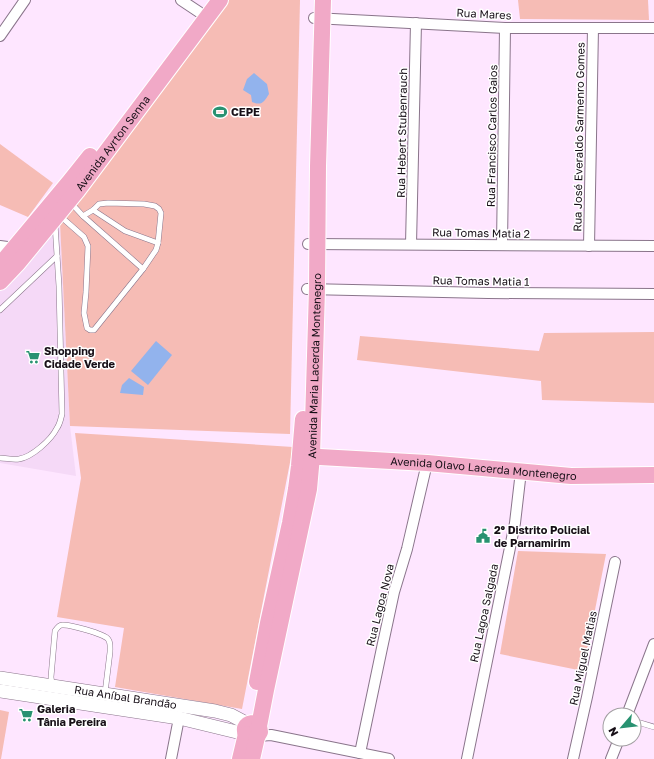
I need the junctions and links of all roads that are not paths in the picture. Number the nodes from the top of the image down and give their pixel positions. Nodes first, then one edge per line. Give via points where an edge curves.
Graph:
1 (25, 0) edge
2 (181, 0) edge
3 (220, 0) edge
4 (314, 0) edge
5 (323, 0) edge
6 (203, 6) edge
7 (318, 19) junction
8 (416, 23) junction
9 (505, 28) junction
10 (593, 28) junction
11 (654, 28) edge
12 (0, 36) edge
13 (69, 201) junction
14 (93, 210) junction
15 (83, 216) junction
16 (56, 217) junction
17 (158, 243) junction
18 (312, 244) junction
19 (412, 244) junction
20 (502, 245) junction
21 (589, 246) junction
22 (654, 246) edge
23 (8, 247) edge
24 (57, 256) junction
25 (0, 266) edge
26 (143, 269) junction
27 (0, 282) edge
28 (312, 289) junction
29 (654, 294) edge
30 (0, 310) edge
31 (306, 456) junction
32 (0, 458) edge
33 (427, 463) junction
34 (521, 471) junction
35 (654, 475) edge
36 (615, 562) dead end
37 (654, 644) edge
38 (0, 678) edge
39 (52, 686) junction
40 (0, 691) edge
41 (105, 694) junction
42 (630, 707) edge
43 (179, 718) junction
44 (642, 724) edge
45 (654, 727) edge
46 (255, 731) junction
47 (616, 747) edge
48 (360, 753) junction
49 (171, 759) edge
50 (240, 759) edge
51 (252, 759) edge
52 (389, 759) edge
53 (467, 759) edge
54 (573, 759) edge
55 (611, 759) edge

1 - 12 street
2 - 6 street
3 - 13 main road, Avenida Ayrton Senna
4 - 7 main road, Avenida Maria Lacerda Montenegro
5 - 7 main road, Avenida Maria Lacerda Montenegro
6 - 23 main road, Avenida Ayrton Senna via 75,176
7 - 8 street, Rua Mares
7 - 18 main road, Avenida Maria Lacerda Montenegro
8 - 9 street, Rua Mares
8 - 19 street, Rua Hebert Stubenrauch
9 - 10 street, Rua Mares
9 - 20 street, Rua Francisco Carlos Gaios
10 - 11 street, Rua Mares
10 - 21 street, Rua José Everaldo Sarmenro Gomes
13 - 15 lane
13 - 16 main road, Avenida Ayrton Senna
14 - 15 lane
14 - 17 lane via 124,231
14 - 17 lane via 100,204 108,203 155,206 161,213
15 - 26 lane
16 - 24 lane
16 - 26 lane via 84,237 87,242 84,313 86,328 94,330
16 - 27 main road, Avenida Ayrton Senna
17 - 26 lane
18 - 19 street, Rua Tomas Matia 2
18 - 28 main road, Avenida Maria Lacerda Montenegro
19 - 20 street, Rua Tomas Matia 2
20 - 21 street, Rua Tomas Matia 2
21 - 22 street, Rua Tomas Matia 2
23 - 25 main road, Avenida Ayrton Senna
24 - 30 lane
24 - 32 lane via 62,414 57,429 37,450 17,460
28 - 29 street, Rua Tomas Matia 1
28 - 31 main road, Avenida Maria Lacerda Montenegro via 304,393
31 - 33 main road, Avenida Olavo Lacerda Montenegro
31 - 46 main road, Avenida Maria Lacerda Montenegro via 298,477 268,623
33 - 34 main road, Avenida Olavo Lacerda Montenegro
33 - 48 street, Rua Lagoa Nova via 394,592
34 - 35 main road, Avenida Olavo Lacerda Montenegro via 571,476
34 - 53 street, Rua Lagoa Salgada via 515,523
36 - 54 street, Rua Miguel Matias
37 - 42 street
38 - 39 street, Rua Aníbal Brandão
39 - 41 street, Rua Aníbal Brandão
39 - 41 lane via 55,631 62,625 89,631 109,640
40 - 43 street, Rua Aníbal Brandão
41 - 46 street, Rua Aníbal Brandão via 216,711 231,715
43 - 46 street, Rua Aníbal Brandão
43 - 49 street
44 - 45 lane
46 - 48 street, Rua Aníbal Brandão
46 - 50 main road, Avenida Maria Lacerda Montenegro
46 - 51 main road, Avenida Maria Lacerda Montenegro
47 - 55 street
48 - 52 street, Rua Aníbal Brandão

